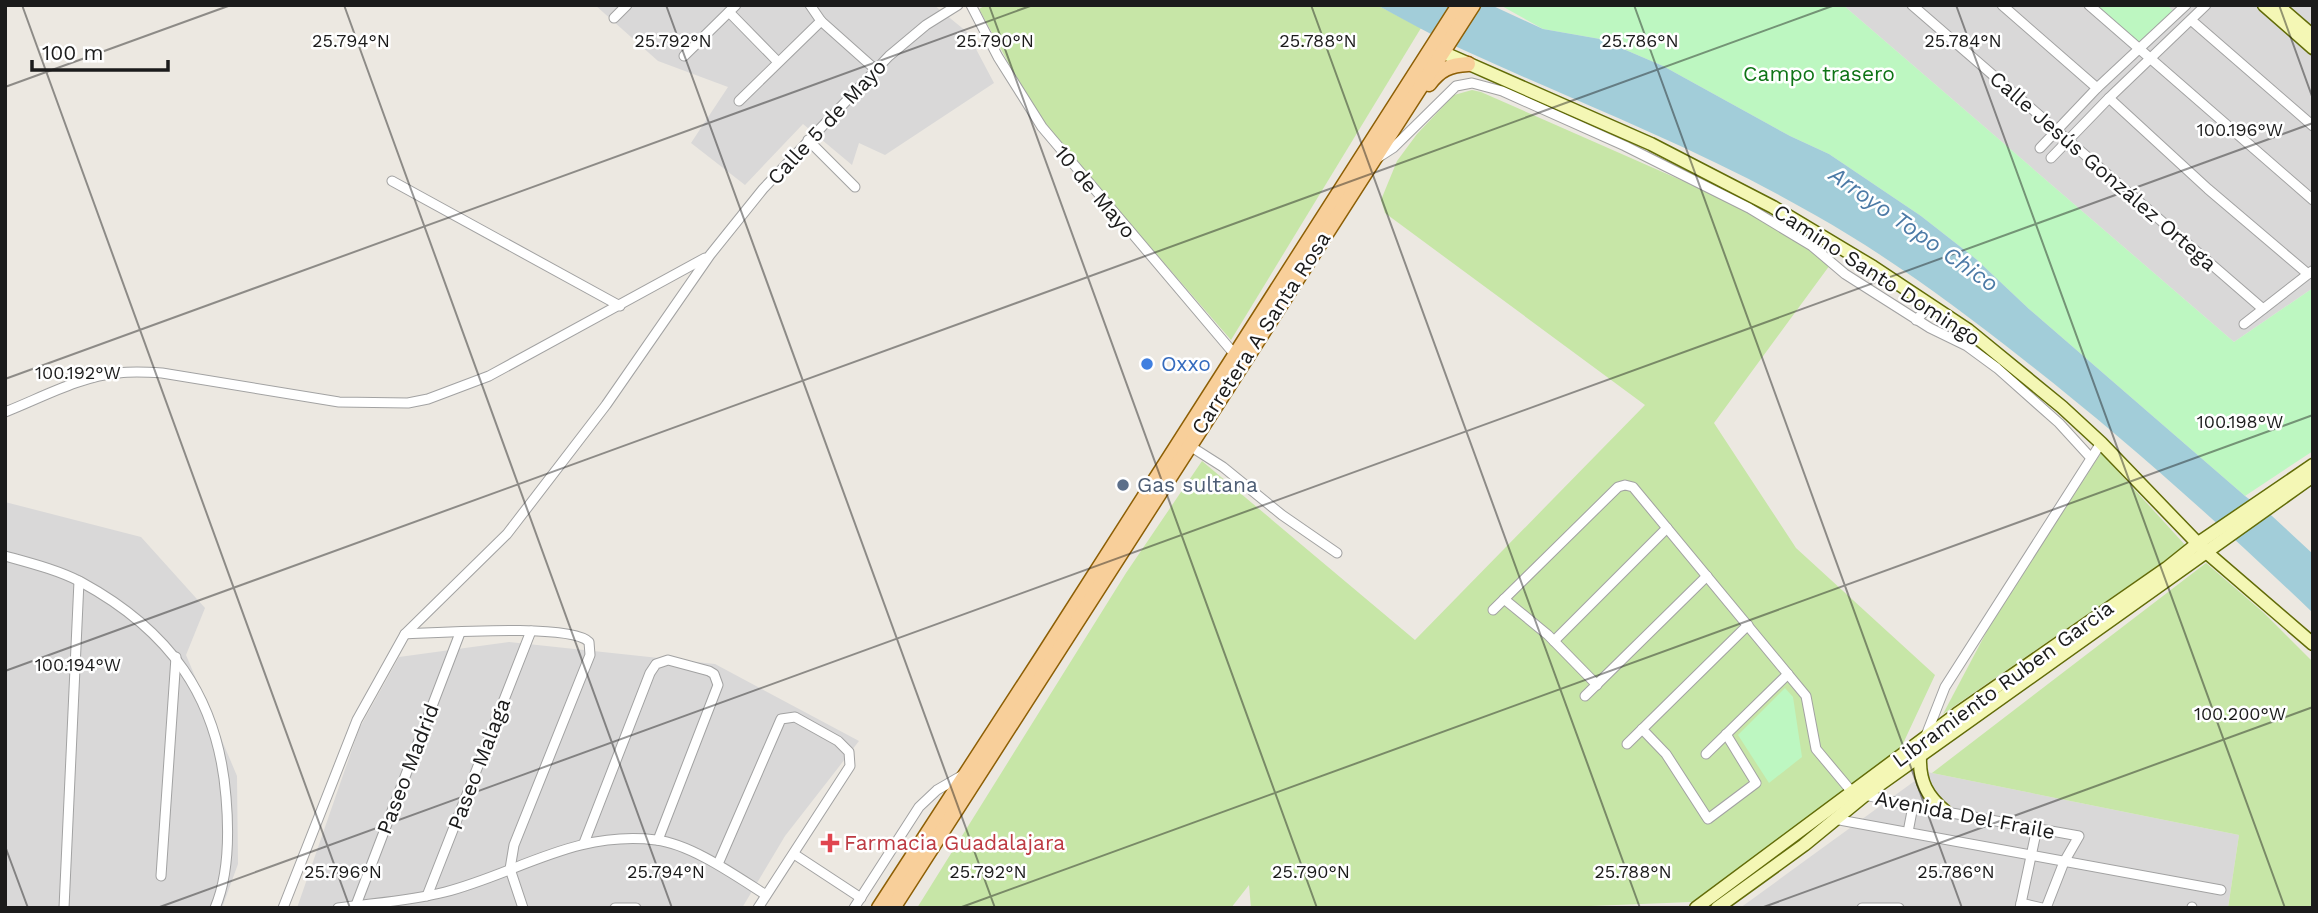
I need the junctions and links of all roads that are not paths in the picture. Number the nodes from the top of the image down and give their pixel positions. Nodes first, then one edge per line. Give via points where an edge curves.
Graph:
1 (627, 5) edge
2 (810, 5) edge
3 (958, 5) edge
4 (971, 5) edge
5 (1458, 5) edge
6 (1473, 5) edge
7 (1912, 5) edge
8 (2001, 5) edge
9 (2089, 5) edge
10 (2206, 5) edge
11 (2263, 5) edge
12 (2180, 7) edge
13 (945, 8) edge
14 (732, 9) edge
15 (2280, 9) edge
16 (614, 18) dead end
17 (2191, 20) junction
18 (821, 21) junction
19 (2313, 36) edge
20 (1444, 42) junction
21 (2139, 48) junction
22 (2313, 48) edge
23 (684, 56) dead end
24 (2151, 59) junction
25 (778, 62) junction
26 (1468, 64) junction
27 (876, 69) junction
28 (2097, 88) junction
29 (2109, 98) junction
30 (740, 101) dead end
31 (1403, 113) junction
32 (2313, 126) edge
33 (2056, 131) junction
34 (808, 140) junction
35 (2067, 141) junction
36 (2040, 148) dead end
37 (2051, 158) dead end
38 (1371, 162) junction
39 (392, 181) dead end
40 (855, 187) dead end
41 (2313, 201) edge
42 (710, 255) junction
43 (2311, 273) edge
44 (1931, 305) junction
45 (620, 306) junction
46 (2263, 309) junction
47 (1916, 320) junction
48 (2244, 324) dead end
49 (1238, 358) junction
50 (5, 411) edge
51 (2101, 443) junction
52 (1190, 446) junction
53 (2091, 458) junction
54 (2313, 465) edge
55 (2313, 476) edge
56 (2264, 505) junction
57 (1667, 528) junction
58 (2205, 551) junction
59 (1337, 554) dead end
60 (5, 556) edge
61 (1707, 576) junction
62 (79, 581) junction
63 (1504, 599) junction
64 (1493, 610) dead end
65 (1748, 625) junction
66 (531, 631) junction
67 (460, 633) junction
68 (405, 634) junction
69 (1554, 640) junction
70 (2313, 644) edge
71 (176, 657) junction
72 (1046, 659) junction
73 (1788, 674) junction
74 (1597, 685) junction
75 (1585, 696) dead end
76 (1642, 729) junction
77 (1726, 734) junction
78 (1924, 739) junction
79 (1627, 744) dead end
80 (1706, 754) dead end
81 (1920, 756) junction
82 (968, 772) junction
83 (1852, 792) junction
84 (1865, 796) junction
85 (1913, 806) junction
86 (1946, 812) junction
87 (1818, 816) junction
88 (1835, 819) junction
89 (2037, 828) junction
90 (1908, 832) junction
91 (658, 840) junction
92 (584, 843) junction
93 (794, 854) junction
94 (2030, 855) junction
95 (2064, 862) junction
96 (718, 864) junction
97 (510, 869) junction
98 (161, 876) dead end
99 (2221, 890) dead end
100 (766, 895) junction
101 (427, 896) junction
102 (861, 898) junction
103 (356, 905) junction
104 (2021, 905) edge
105 (64, 908) edge
106 (215, 908) edge
107 (283, 908) edge
108 (338, 908) edge
109 (523, 908) edge
110 (615, 908) edge
111 (636, 908) edge
112 (758, 908) edge
113 (855, 908) edge
114 (879, 908) edge
115 (893, 908) edge
116 (1696, 908) edge
117 (1717, 908) edge
118 (1861, 908) edge
119 (1899, 908) edge
120 (2044, 908) edge

1 - 16 street
2 - 18 street
3 - 13 street, Calle 5 de Mayo
4 - 49 street, 10 de Mayo via 1042,127
5 - 20 main road, Carretera A Santa Rosa
6 - 20 main road, Carretera A Santa Rosa
7 - 33 street, Calle Jesús González Ortega
8 - 28 street
9 - 21 street
10 - 17 street
11 - 15 street
12 - 21 street
13 - 27 street, Calle 5 de Mayo
14 - 23 street
14 - 25 street
15 - 19 street
15 - 22 street
17 - 24 street
17 - 32 street
18 - 25 street
18 - 27 street
20 - 26 street, Camino Santo Domingo
20 - 31 main road, Carretera A Santa Rosa
20 - 49 main road, Carretera A Santa Rosa
21 - 24 street
21 - 28 street
24 - 29 street
24 - 41 street
25 - 30 street
26 - 31 main road via 1440,71
26 - 44 street, Camino Santo Domingo via 1651,144 1773,207
27 - 34 street, Calle 5 de Mayo
28 - 33 street
29 - 35 street
29 - 43 street via 2208,189
31 - 38 main road, Carretera A Santa Rosa
33 - 35 street, Calle Jesús González Ortega
33 - 36 street
34 - 40 street
34 - 42 street, Calle 5 de Mayo
35 - 37 street
35 - 46 street, Calle Jesús González Ortega
38 - 47 street via 1393,148 1456,86 1480,84 1625,146 1749,208
38 - 49 main road, Carretera A Santa Rosa
39 - 45 street
42 - 45 street
42 - 68 street, Calle 5 de Mayo via 606,405 507,534
43 - 46 street
44 - 47 street
44 - 51 street, Camino Santo Domingo via 1968,330
45 - 50 street via 489,376 418,401 339,402 138,372 84,381
46 - 48 street
47 - 53 street via 1967,346 1997,368
49 - 52 main road, Carretera A Santa Rosa
49 - 72 main road, Carretera A Santa Rosa
51 - 53 street
51 - 58 street, Camino Santo Domingo
52 - 59 street
52 - 72 main road, Carretera A Santa Rosa
53 - 78 street via 1945,687
54 - 56 street, Libramiento Ruben Garcia
55 - 56 street, Libramiento Ruben Garcia
56 - 58 street, Libramiento Ruben Garcia via 2215,538
57 - 61 street
57 - 63 street via 1633,487 1618,487
57 - 69 street
58 - 70 street, Camino Santo Domingo
58 - 78 street, Libramiento Ruben Garcia via 2167,568
58 - 81 street, Libramiento Ruben Garcia
60 - 62 street
61 - 65 street
61 - 74 street
62 - 71 street via 122,609
62 - 105 street
63 - 64 street
63 - 69 street
65 - 73 street
65 - 76 street
66 - 67 street
66 - 97 street via 579,635 589,642 590,655 514,845
66 - 101 street, Paseo Malaga
67 - 68 street
67 - 103 street, Paseo Madrid
68 - 107 street, Calle 5 de Mayo via 357,720
69 - 74 street
71 - 98 street
71 - 106 street via 201,695 220,754 228,819
72 - 82 main road
72 - 115 main road via 990,760
73 - 77 street
73 - 83 street via 1806,696 1816,749
74 - 75 street
76 - 77 street via 1666,754 1708,819 1756,783
76 - 79 street
77 - 80 street
78 - 83 street, Libramiento Ruben Garcia
81 - 84 street, Libramiento Ruben Garcia
81 - 86 street via 1927,794
82 - 102 street via 919,807
82 - 114 main road
83 - 84 street, Avenida Del Fraile
83 - 87 street, Libramiento Ruben Garcia
84 - 85 street, Avenida Del Fraile
84 - 88 street, Libramiento Ruben Garcia
85 - 86 street, Avenida Del Fraile
85 - 90 street
86 - 89 street, Avenida Del Fraile
87 - 88 street, Avenida Del Fraile
87 - 116 street, Libramiento Ruben Garcia
88 - 90 street, Avenida Del Fraile
88 - 117 street, Libramiento Ruben Garcia
89 - 94 street
89 - 95 street, Avenida Del Fraile via 2079,836
90 - 94 street, Avenida Del Fraile
91 - 92 street
91 - 92 street via 718,680 709,671 668,660 656,663 650,673
91 - 96 street
92 - 97 street
93 - 96 street via 850,766 851,757 845,747 795,717 780,719
93 - 100 street
93 - 102 street
94 - 95 street, Avenida Del Fraile
94 - 104 street
95 - 99 street, Avenida Del Fraile
95 - 120 street
96 - 100 street
97 - 101 street
97 - 109 street
100 - 112 street
101 - 103 street
102 - 113 street
103 - 108 street
104 - 120 street
110 - 111 street
118 - 119 street

